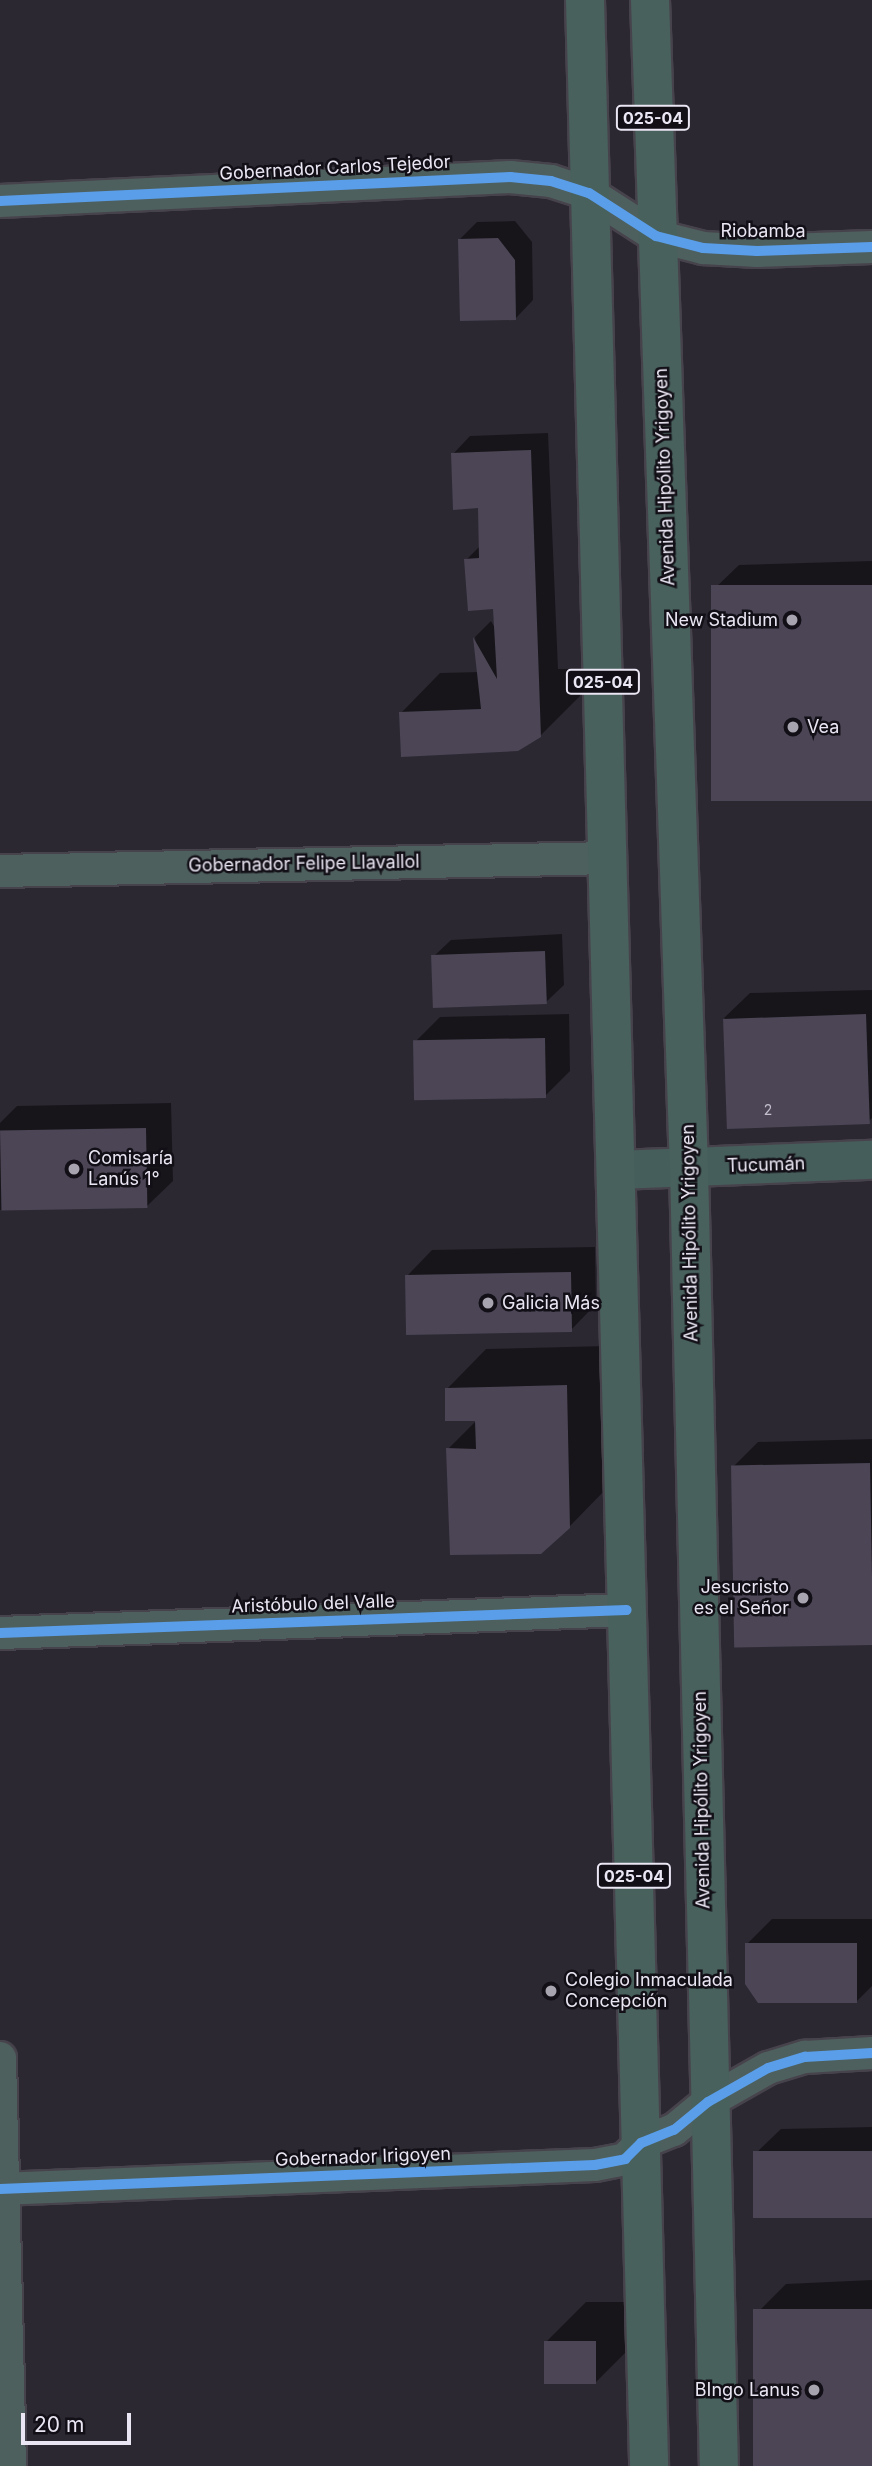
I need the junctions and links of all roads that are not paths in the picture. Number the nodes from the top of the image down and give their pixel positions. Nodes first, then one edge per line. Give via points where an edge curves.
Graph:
1 (584, 0) edge
2 (650, 0) edge
3 (589, 193) junction
4 (0, 201) edge
5 (656, 236) junction
6 (872, 247) edge
7 (608, 858) junction
8 (0, 871) edge
9 (872, 1160) edge
10 (689, 1168) junction
11 (618, 1170) junction
12 (627, 1610) junction
13 (0, 1633) edge
14 (872, 2053) edge
15 (0, 2058) edge
16 (708, 2102) junction
17 (641, 2143) junction
18 (2, 2189) edge
19 (10, 2466) edge
20 (649, 2466) edge
21 (719, 2466) edge

1 - 3 main road, 025-04
2 - 5 main road, Avenida Hipólito Yrigoyen / 025-04
3 - 4 street, Gobernador Carlos Tejedor via 551,181 510,177
3 - 5 street, Gobernador Carlos Tejedor
3 - 7 main road, 025-04
5 - 6 street, Riobamba via 703,248 757,251
5 - 10 main road, Avenida Hipólito Yrigoyen / 025-04
7 - 8 street, Gobernador Felipe Llavallol
7 - 11 main road, 025-04
9 - 10 street, Tucumán
10 - 11 street, Tucumán
10 - 16 main road, Avenida Hipólito Yrigoyen / 025-04
11 - 12 main road, 025-04
12 - 13 street, Aristóbulo del Valle
12 - 17 main road, 025-04
14 - 16 street, Gobernador Irigoyen via 805,2057 768,2068
15 - 18 street
16 - 17 street, Gobernador Irigoyen via 674,2130
16 - 21 main road, Avenida Hipólito Yrigoyen / 025-04
17 - 18 street, Gobernador Irigoyen via 625,2159 595,2165
17 - 20 main road, 025-04
18 - 19 street

